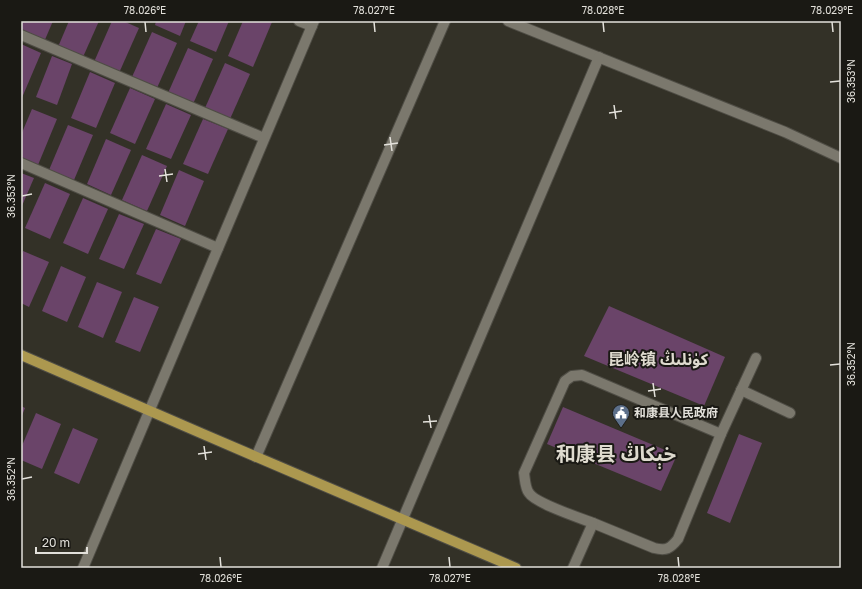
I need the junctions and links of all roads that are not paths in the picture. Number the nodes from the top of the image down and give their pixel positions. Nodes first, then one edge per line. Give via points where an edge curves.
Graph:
1 (299, 21) edge
2 (445, 21) edge
3 (508, 21) edge
4 (313, 24) edge
5 (21, 36) edge
6 (599, 58) junction
7 (264, 138) junction
8 (841, 158) edge
9 (21, 163) edge
10 (218, 248) junction
11 (21, 355) edge
12 (756, 358) dead end
13 (741, 390) junction
14 (149, 411) junction
15 (790, 413) dead end
16 (721, 434) junction
17 (256, 457) junction
18 (402, 519) junction
19 (593, 523) junction
20 (83, 568) edge
21 (382, 568) edge
22 (516, 568) edge
23 (574, 568) edge

1 - 4 street
2 - 17 street
3 - 6 street
4 - 7 street
5 - 7 street
6 - 8 street via 785,132
6 - 18 street
7 - 10 street
9 - 10 street
10 - 14 street
11 - 14 main road
12 - 13 street
13 - 15 street
13 - 16 street
14 - 17 main road
14 - 20 street
16 - 19 street via 678,539 672,547 662,550 654,548
16 - 19 street via 582,375 572,376 565,381 524,472 525,484 529,494 538,500
17 - 18 main road
18 - 21 street
18 - 22 main road
19 - 23 street

